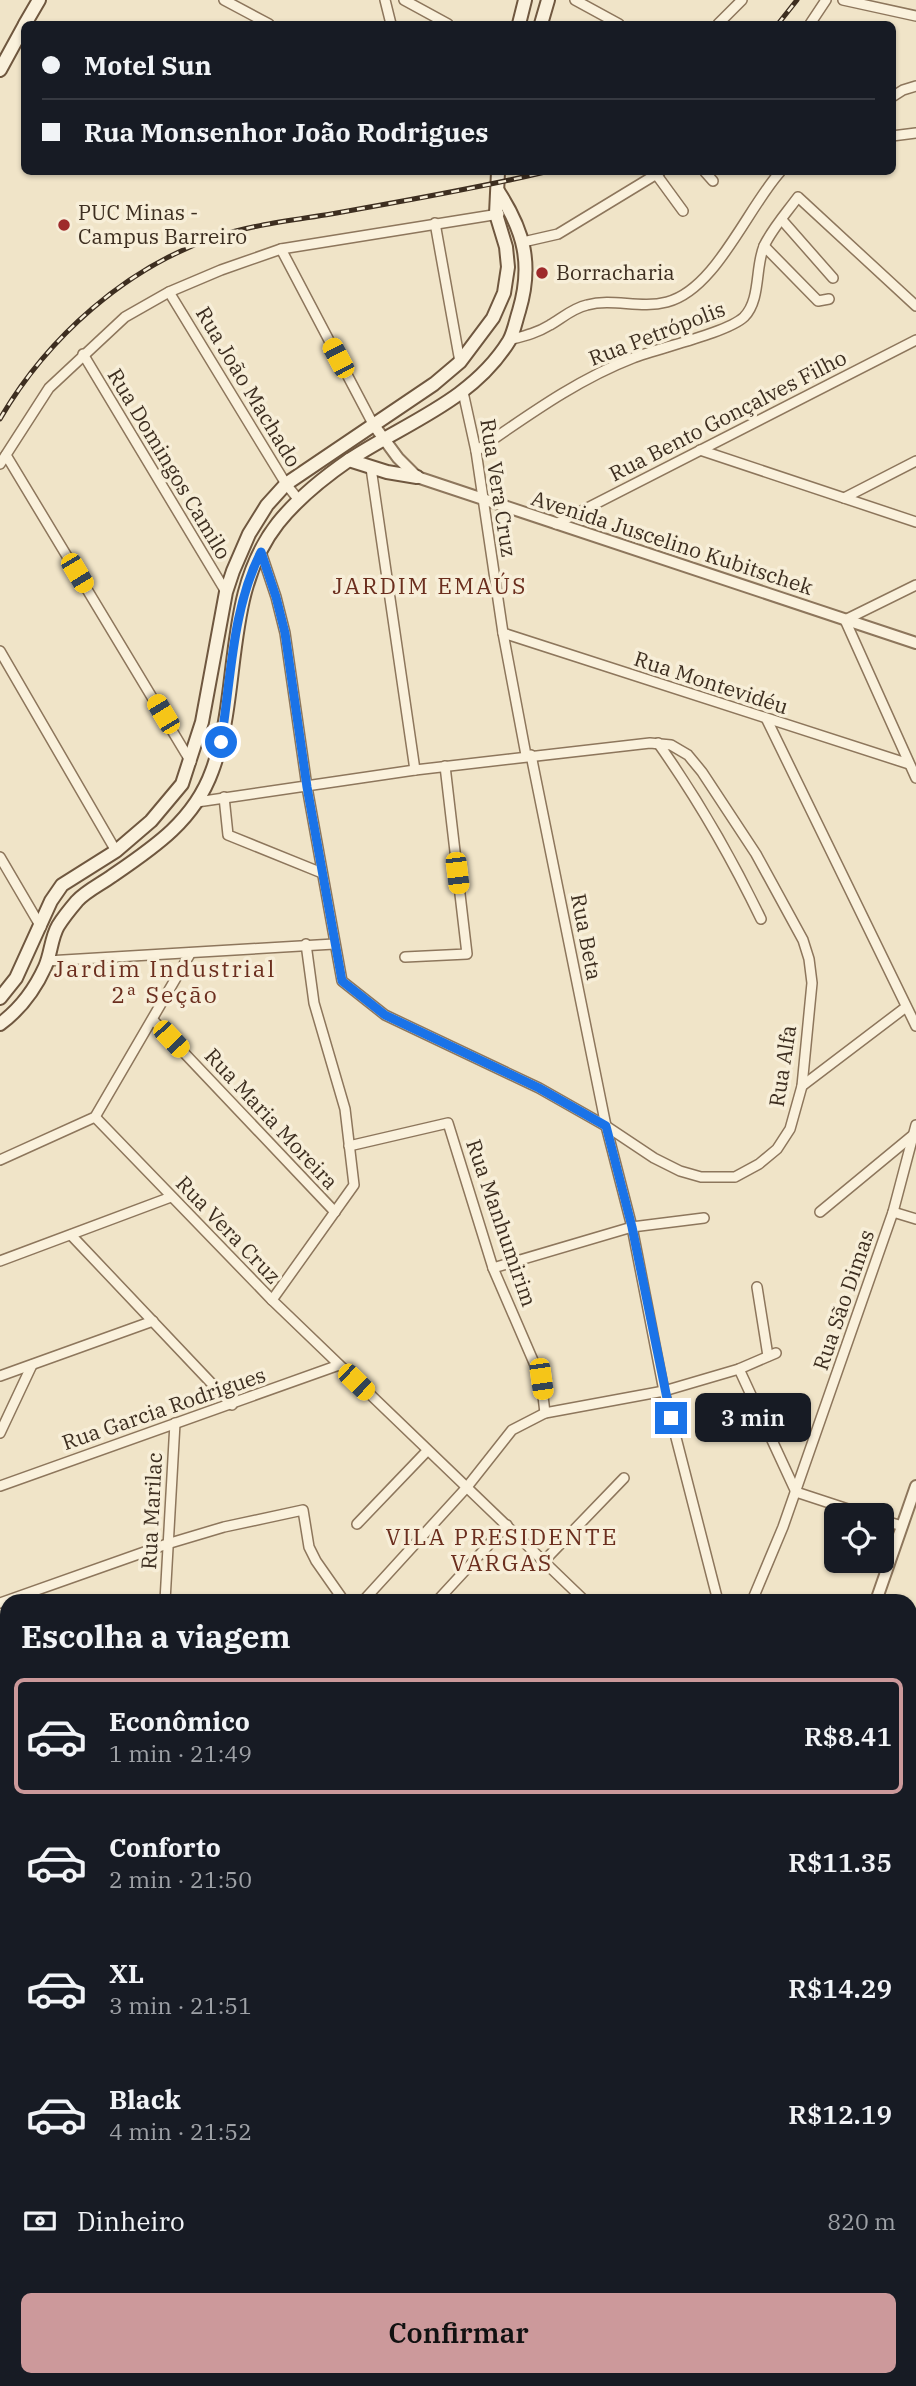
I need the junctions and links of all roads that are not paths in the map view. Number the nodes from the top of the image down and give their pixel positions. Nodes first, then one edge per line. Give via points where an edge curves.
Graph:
1 (39, 0) edge
2 (224, 0) edge
3 (386, 0) edge
4 (404, 0) edge
5 (525, 0) edge
6 (548, 0) edge
7 (575, 0) edge
8 (742, 0) edge
9 (826, 0) edge
10 (843, 0) edge
11 (916, 16) edge
12 (27, 21) edge
13 (262, 21) edge
14 (390, 21) edge
15 (442, 21) edge
16 (521, 21) edge
17 (542, 21) edge
18 (614, 21) edge
19 (721, 21) edge
20 (812, 21) edge
21 (21, 32) edge
22 (0, 70) edge
23 (916, 86) edge
24 (896, 94) edge
25 (916, 133) edge
26 (896, 136) edge
27 (498, 175) edge
28 (655, 175) edge
29 (659, 175) edge
30 (708, 175) edge
31 (777, 175) edge
32 (713, 181) dead end
33 (498, 191) junction
34 (683, 211) dead end
35 (511, 212) junction
36 (496, 214) junction
37 (782, 220) junction
38 (435, 223) junction
39 (523, 242) junction
40 (764, 246) junction
41 (281, 249) junction
42 (833, 278) dead end
43 (169, 292) junction
44 (829, 299) dead end
45 (916, 306) edge
46 (509, 340) junction
47 (916, 340) edge
48 (83, 354) junction
49 (460, 362) junction
50 (463, 392) junction
51 (373, 424) junction
52 (384, 440) junction
53 (700, 450) junction
54 (476, 451) junction
55 (6, 455) junction
56 (349, 460) junction
57 (916, 461) edge
58 (0, 464) edge
59 (371, 468) junction
60 (417, 477) junction
61 (286, 484) junction
62 (844, 498) junction
63 (298, 499) junction
64 (482, 500) junction
65 (916, 522) edge
66 (555, 524) junction
67 (261, 552) junction
68 (916, 585) edge
69 (226, 592) junction
70 (845, 620) junction
71 (503, 633) junction
72 (916, 643) edge
73 (0, 651) edge
74 (767, 720) junction
75 (658, 743) junction
76 (528, 755) junction
77 (191, 762) junction
78 (909, 764) junction
79 (445, 766) junction
80 (415, 770) junction
81 (916, 778) edge
82 (307, 787) junction
83 (224, 797) junction
84 (197, 802) junction
85 (116, 851) junction
86 (0, 857) edge
87 (322, 873) junction
88 (761, 919) dead end
89 (41, 927) junction
90 (306, 944) junction
91 (334, 944) junction
92 (190, 954) junction
93 (405, 957) dead end
94 (47, 961) junction
95 (0, 998) edge
96 (906, 1007) junction
97 (153, 1020) junction
98 (0, 1024) edge
99 (916, 1026) edge
100 (802, 1086) junction
101 (94, 1117) junction
102 (916, 1125) edge
103 (606, 1126) junction
104 (912, 1136) junction
105 (349, 1146) junction
106 (0, 1160) edge
107 (171, 1198) junction
108 (335, 1212) junction
109 (820, 1212) dead end
110 (893, 1212) junction
111 (704, 1218) dead end
112 (916, 1219) edge
113 (632, 1227) junction
114 (71, 1235) junction
115 (0, 1261) edge
116 (493, 1268) junction
117 (757, 1287) dead end
118 (272, 1300) junction
119 (153, 1321) junction
120 (32, 1365) junction
121 (338, 1365) junction
122 (739, 1369) junction
123 (0, 1376) edge
124 (664, 1391) junction
125 (232, 1405) junction
126 (545, 1413) junction
127 (175, 1423) junction
128 (0, 1433) edge
129 (427, 1451) junction
130 (624, 1478) dead end
131 (0, 1486) edge
132 (916, 1486) edge
133 (467, 1487) junction
134 (796, 1492) junction
135 (829, 1503) edge
136 (357, 1524) dead end
137 (894, 1524) edge
138 (507, 1525) junction
139 (902, 1526) junction
140 (167, 1544) junction
141 (544, 1560) junction
142 (25, 1594) edge
143 (165, 1594) edge
144 (339, 1594) edge
145 (369, 1594) edge
146 (443, 1594) edge
147 (577, 1594) edge
148 (716, 1594) edge
149 (755, 1594) edge
150 (878, 1594) edge

1 - 12 main road
2 - 13 street
3 - 14 street
4 - 15 street
5 - 16 main road
6 - 17 main road
7 - 18 street
8 - 19 street
9 - 20 street
10 - 11 street
21 - 22 main road
23 - 24 street
25 - 26 street
27 - 33 main road
28 - 39 street via 558,234
29 - 34 street
30 - 32 street
31 - 46 street via 714,269 681,298 664,303 600,301 579,307 530,335
33 - 35 main road
33 - 36 main road
35 - 36 street
35 - 39 main road
36 - 38 street
36 - 49 main road via 506,247 504,293 493,318
37 - 40 street, Rua Petrópolis
37 - 42 street
37 - 45 street, Rua Petrópolis via 798,197
38 - 41 street
38 - 49 street
39 - 46 main road via 525,291
40 - 44 street via 818,301
40 - 54 street, Rua Petrópolis via 751,307 743,318 599,373
41 - 43 street
41 - 51 street
43 - 48 street via 125,317
43 - 61 street, Rua João Machado
46 - 50 main road
47 - 53 street, Rua Bento Gonçalves Filho
48 - 55 street via 49,388
48 - 69 street, Rua Domingos Camilo
49 - 51 main road
50 - 52 main road
50 - 54 street, Rua Vera Cruz
51 - 52 street
51 - 61 main road
52 - 56 main road
52 - 60 street
53 - 62 street
53 - 66 street, Rua Bento Gonçalves Filho
54 - 64 street, Rua Vera Cruz
55 - 58 street
55 - 77 street
56 - 59 main road
56 - 63 main road
57 - 62 street
59 - 60 main road
59 - 80 street
60 - 64 street, Avenida Juscelino Kubitschek
61 - 63 street, Rua João Machado
61 - 69 main road via 249,534
62 - 65 street
63 - 67 main road
64 - 66 street, Avenida Juscelino Kubitschek
64 - 71 street, Rua Vera Cruz
66 - 70 street, Avenida Juscelino Kubitschek
67 - 82 street via 285,633
67 - 84 main road via 241,604 221,742 212,774
68 - 70 street
69 - 77 main road
70 - 72 street, Avenida Juscelino Kubitschek
70 - 78 street
71 - 74 street, Rua Montevidéu
71 - 76 street, Rua Vera Cruz
73 - 85 street
74 - 78 street, Rua Montevidéu
74 - 96 street
75 - 76 street, Rua Alfa
75 - 88 street via 690,790
75 - 100 street, Rua Alfa via 688,755 702,772 756,854 803,940 812,983
76 - 79 street, Rua Alfa
76 - 103 street, Rua Beta
77 - 85 main road via 182,784 151,821
78 - 81 street
79 - 80 street, Rua Alfa
79 - 93 street via 467,954
80 - 82 street, Rua Alfa
82 - 83 street, Rua Alfa
82 - 87 street, Rua Alfa
83 - 84 street, Rua Alfa
83 - 87 street via 228,835
84 - 94 main road via 163,841 79,898 57,927
85 - 89 main road via 62,885
86 - 89 street
87 - 91 street, Rua Alfa
89 - 95 main road via 16,978
90 - 91 street
90 - 92 street
90 - 105 street via 314,1003 339,1084
91 - 103 street, Rua Alfa via 342,981 385,1015 539,1088
92 - 94 street
92 - 97 street
94 - 98 main road via 14,1014
96 - 99 street
96 - 100 street
97 - 101 street
97 - 108 street, Rua Maria Moreira
100 - 103 street, Rua Alfa via 790,1129 777,1149 735,1177 701,1177 680,1171
101 - 106 street
101 - 107 street, Rua Vera Cruz
102 - 104 street, Rua São Dimas
103 - 113 street, Rua Beta
104 - 109 street
104 - 110 street, Rua São Dimas
105 - 108 street via 354,1185
105 - 116 street, Rua Manhumirim via 448,1123
107 - 114 street
107 - 118 street, Rua Vera Cruz
108 - 118 street
110 - 112 street
110 - 134 street, Rua São Dimas
111 - 113 street
113 - 116 street
113 - 124 street, Rua Beta
114 - 115 street
114 - 119 street
116 - 126 street, Rua Manhumirim via 541,1379
117 - 122 street via 772,1355
118 - 121 street, Rua Vera Cruz
119 - 120 street
119 - 125 street
120 - 123 street
120 - 128 street
121 - 125 street, Rua Garcia Rodrigues
121 - 129 street, Rua Vera Cruz
122 - 124 street
122 - 134 street
124 - 126 street
124 - 148 street, Rua Beta
125 - 127 street, Rua Garcia Rodrigues
126 - 133 street via 512,1430
127 - 131 street, Rua Garcia Rodrigues
127 - 140 street, Rua Marilac
129 - 133 street, Rua Vera Cruz
129 - 136 street
130 - 141 street
132 - 139 street
133 - 138 street, Rua Vera Cruz
133 - 145 street
134 - 135 street
134 - 149 street, Rua São Dimas
137 - 139 street
138 - 141 street, Rua Vera Cruz
138 - 146 street
139 - 150 street
140 - 142 street
140 - 143 street, Rua Marilac
140 - 144 street via 303,1510 309,1547
141 - 147 street, Rua Vera Cruz

